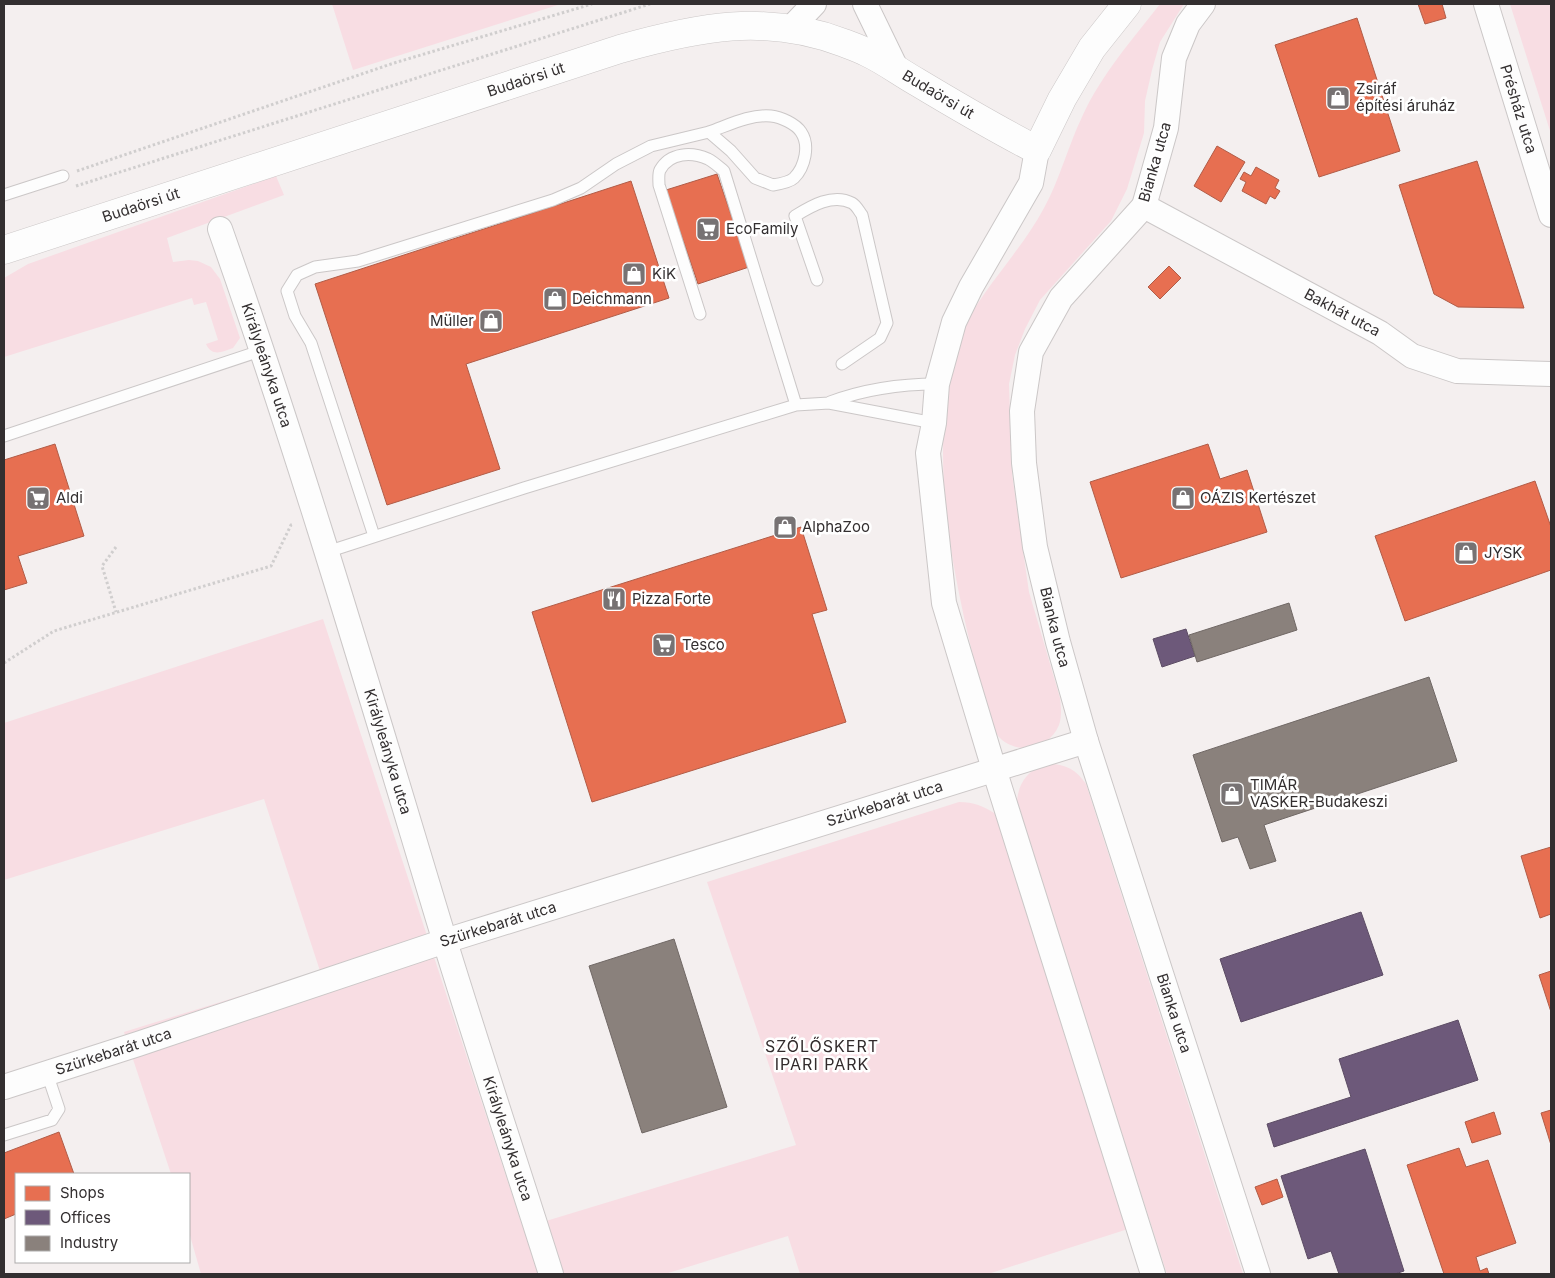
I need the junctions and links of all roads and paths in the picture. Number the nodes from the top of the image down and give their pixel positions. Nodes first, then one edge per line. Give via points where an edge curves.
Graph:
1 (592, 4) edge
2 (650, 4) edge
3 (814, 4) edge
4 (865, 4) edge
5 (1127, 4) edge
6 (1203, 4) edge
7 (1486, 4) edge
8 (791, 28) junction
9 (897, 70) junction
10 (709, 132) junction
11 (1037, 150) junction
12 (63, 176) joint
13 (70, 188) dead end
14 (4, 195) edge
15 (1144, 206) junction
16 (1551, 215) edge
17 (220, 229) dead end
18 (4, 250) edge
19 (817, 280) dead end
20 (700, 314) dead end
21 (262, 350) junction
22 (842, 364) dead end
23 (1551, 374) edge
24 (937, 384) junction
25 (829, 402) junction
26 (796, 406) junction
27 (934, 423) junction
28 (4, 436) edge
29 (315, 515) junction
30 (374, 536) junction
31 (116, 547) dead end
32 (327, 552) junction
33 (116, 612) junction
34 (4, 663) edge
35 (1086, 740) junction
36 (994, 769) junction
37 (445, 941) junction
38 (48, 1073) junction
39 (4, 1087) edge
40 (4, 1135) edge
41 (551, 1274) edge
42 (1153, 1274) edge
43 (1258, 1274) edge

1 - 12 path via 394,63
2 - 13 path
3 - 8 street
4 - 9 street
5 - 11 main road via 1092,48
6 - 15 street, Bianka utca via 1188,24 1174,58 1166,128
7 - 16 street, Présház utca
8 - 9 main road, Budaörsi út via 868,52
8 - 18 main road, Budaörsi út via 709,28 628,46
9 - 11 main road, Budaörsi út via 996,130
10 - 10 lane via 751,117 773,116 789,122 801,132 806,147 804,163 794,179 773,186 755,178 731,150
10 - 30 lane via 650,146 581,188 553,200 358,261 315,267 297,275 287,292 295,316 311,343
11 - 24 street via 1031,183 954,322
12 - 14 lane
15 - 23 street, Bakhát utca via 1380,333 1412,356 1457,370
15 - 35 street, Bianka utca via 1062,298 1047,323 1031,352 1022,411 1024,463 1035,547
17 - 21 street, Királyleányka utca
19 - 22 lane via 795,216 813,204 831,200 854,203 862,215 887,323 880,338
20 - 26 lane via 659,185 659,171 668,160 680,154 710,160 724,170
21 - 28 lane
21 - 29 street, Királyleányka utca
24 - 25 lane via 903,384 850,394
24 - 27 street
25 - 26 lane
25 - 27 lane
26 - 30 lane
27 - 36 street via 928,453 944,603
29 - 32 street, Királyleányka utca
29 - 33 path via 291,525 271,566
30 - 32 lane
31 - 33 path via 102,566
32 - 37 street, Királyleányka utca
33 - 34 path via 54,631
35 - 36 street, Szürkebarát utca
35 - 43 street, Bianka utca
36 - 37 street, Szürkebarát utca
36 - 42 street
37 - 38 street, Szürkebarát utca
37 - 41 street, Királyleányka utca
38 - 39 street, Szürkebarát utca
38 - 40 lane via 59,1109 52,1120

